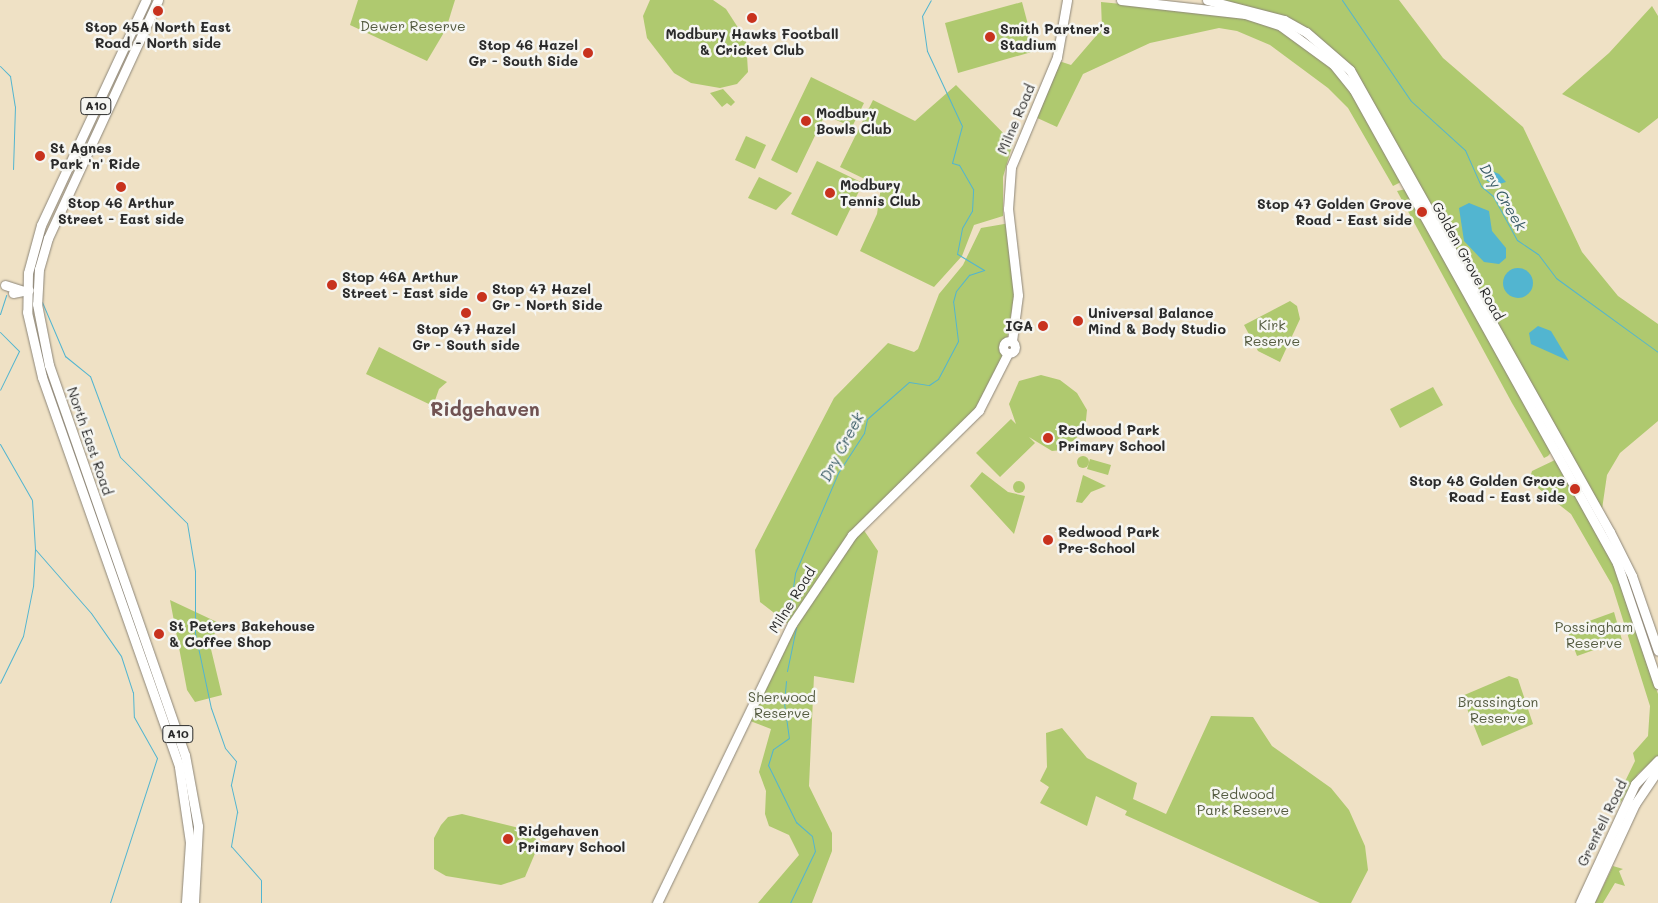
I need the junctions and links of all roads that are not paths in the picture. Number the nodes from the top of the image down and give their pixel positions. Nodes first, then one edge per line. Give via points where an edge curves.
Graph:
1 (146, 0) edge
2 (158, 0) edge
3 (1067, 0) edge
4 (1121, 0) edge
5 (1207, 0) edge
6 (1163, 1) edge
7 (40, 262) junction
8 (27, 279) junction
9 (2, 286) edge
10 (27, 292) junction
11 (13, 293) junction
12 (38, 308) junction
13 (27, 312) junction
14 (42, 377) junction
15 (56, 385) junction
16 (52, 405) junction
17 (1646, 616) junction
18 (1658, 630) edge
19 (1658, 650) edge
20 (1654, 656) edge
21 (1658, 684) edge
22 (1658, 760) edge
23 (1658, 770) edge
24 (1606, 856) junction
25 (186, 903) edge
26 (194, 903) edge
27 (657, 903) edge
28 (1580, 903) edge
29 (1589, 903) edge

1 - 8 main road, North East Road / A10 via 46,214
2 - 7 main road, North East Road / A10 via 56,218
3 - 27 main road, Milne Road via 1057,57 1011,167 1008,209 1018,295 1012,341 1015,348 1008,353 979,410 852,536 803,607
4 - 6 main road, Golden Grove Road
5 - 17 main road, Golden Grove Road via 1284,20 1306,32 1350,70 1608,527
6 - 20 main road, Golden Grove Road via 1245,14 1281,26 1333,64 1354,90 1616,563
7 - 10 main road
7 - 12 main road, North East Road / A10
8 - 9 main road
8 - 10 main road, North East Road / A10
9 - 10 main road
9 - 11 main road
10 - 11 main road
10 - 12 main road
10 - 13 main road, North East Road / A10
11 - 13 main road via 23,301
12 - 15 main road, North East Road / A10
13 - 14 main road, North East Road / A10
14 - 15 main road
14 - 16 main road, North East Road / A10
15 - 16 main road
15 - 26 main road, North East Road / A10 via 185,755 198,826
16 - 25 main road, North East Road / A10 via 179,768 190,842
17 - 18 main road
17 - 19 main road, Golden Grove Road
19 - 20 main road
20 - 21 main road, Golden Grove Road
22 - 24 main road, Grenfell Road via 1635,784
23 - 24 main road, Grenfell Road via 1642,791
24 - 28 main road, Grenfell Road
24 - 29 main road, Grenfell Road

